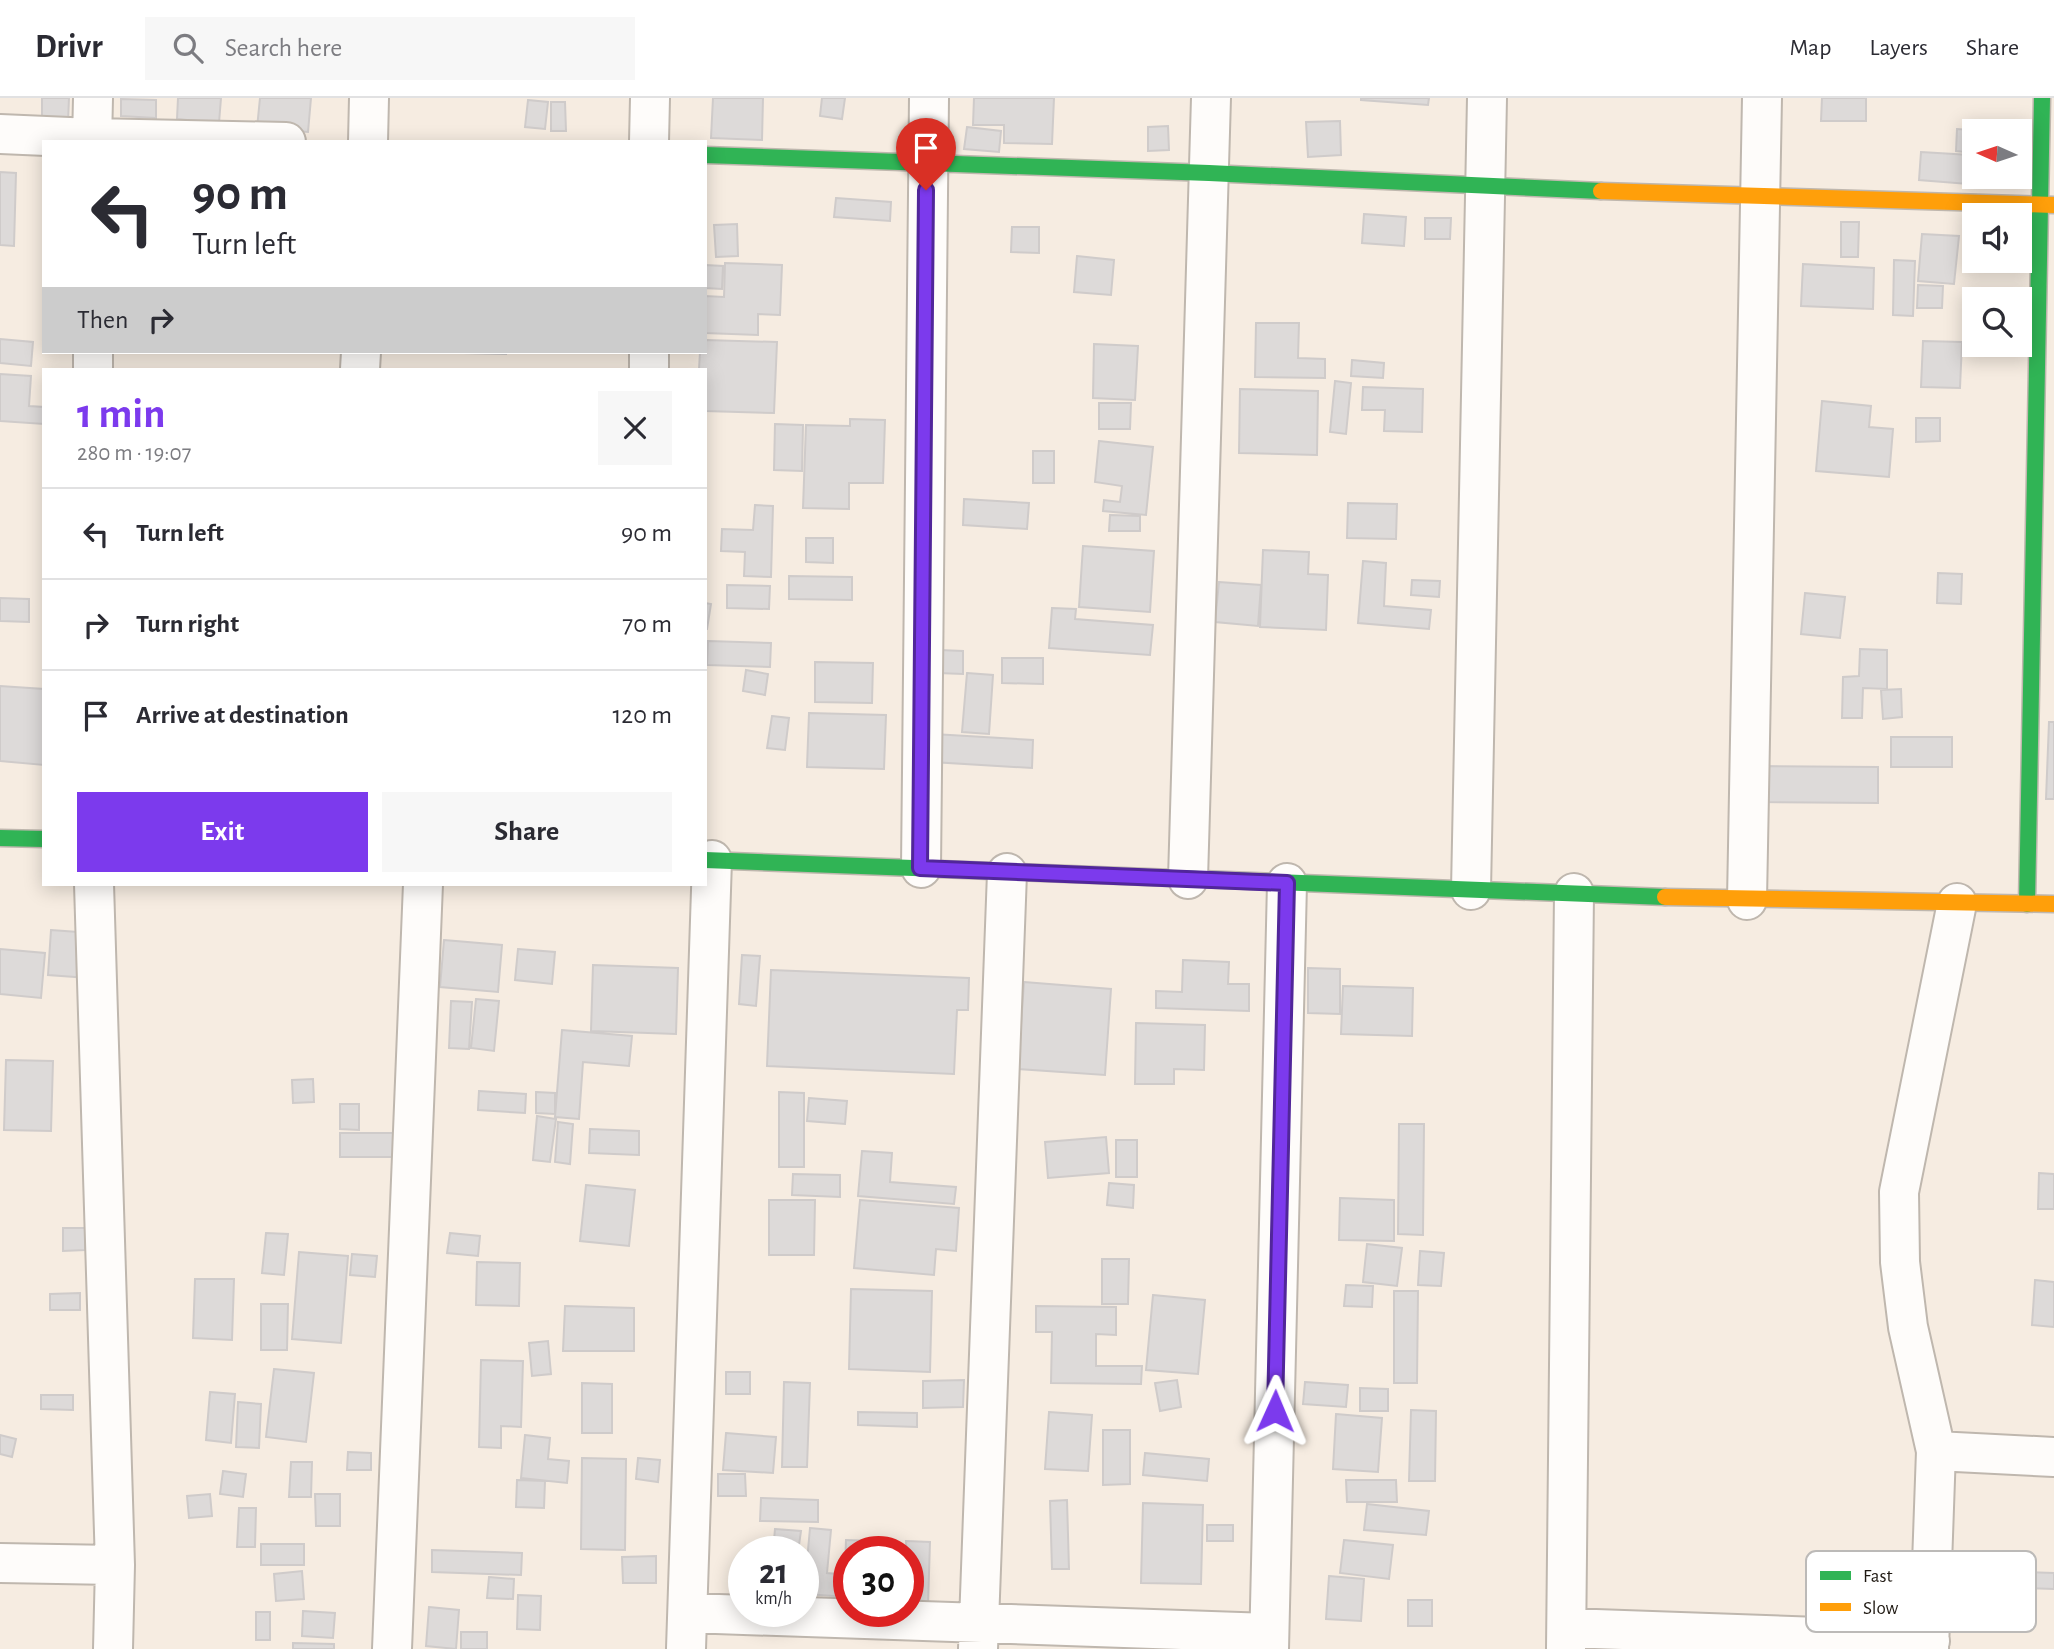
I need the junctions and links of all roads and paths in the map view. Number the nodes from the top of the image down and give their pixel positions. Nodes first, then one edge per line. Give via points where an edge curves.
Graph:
1 (93, 98) edge
2 (369, 98) edge
3 (650, 98) edge
4 (929, 98) edge
5 (1211, 98) edge
6 (1487, 98) edge
7 (1762, 98) edge
8 (2042, 98) edge
9 (0, 134) edge
10 (92, 140) edge
11 (368, 140) edge
12 (649, 140) edge
13 (707, 155) edge
14 (927, 163) junction
15 (1209, 173) junction
16 (1485, 187) junction
17 (1759, 197) junction
18 (2047, 204) edge
19 (0, 838) edge
20 (42, 839) edge
21 (709, 860) edge
22 (920, 868) junction
23 (1007, 873) junction
24 (1188, 879) junction
25 (1287, 883) junction
26 (94, 886) edge
27 (423, 886) edge
28 (1471, 890) junction
29 (1574, 893) junction
30 (1747, 900) junction
31 (1957, 903) junction
32 (2027, 904) junction
33 (2054, 904) edge
34 (1936, 1451) junction
35 (2054, 1457) edge
36 (1933, 1551) edge
37 (0, 1563) edge
38 (115, 1565) junction
39 (687, 1631) edge
40 (978, 1635) edge
41 (1567, 1639) edge
42 (1269, 1641) edge
43 (1930, 1645) edge
44 (113, 1649) edge
45 (392, 1649) edge

1 - 10 street
2 - 11 street
3 - 12 street
4 - 14 street
5 - 15 street
6 - 16 street
7 - 17 street
8 - 18 street
9 - 10 street
13 - 14 street
14 - 15 street
14 - 22 street
15 - 16 street
15 - 24 street
16 - 17 street
16 - 28 street
17 - 18 street
17 - 30 street
18 - 32 street
19 - 20 street
21 - 22 street
21 - 39 street
22 - 23 street
23 - 24 street
23 - 40 street
24 - 25 street
25 - 28 street
25 - 42 street
26 - 38 street
27 - 45 street
28 - 29 street
29 - 30 street
29 - 41 street
30 - 31 street
31 - 32 street
31 - 34 street via 1899,1192 1900,1262 1908,1327
32 - 33 street
34 - 35 street
34 - 36 street
37 - 38 street
38 - 44 street
39 - 40 street
40 - 42 street
41 - 43 street

